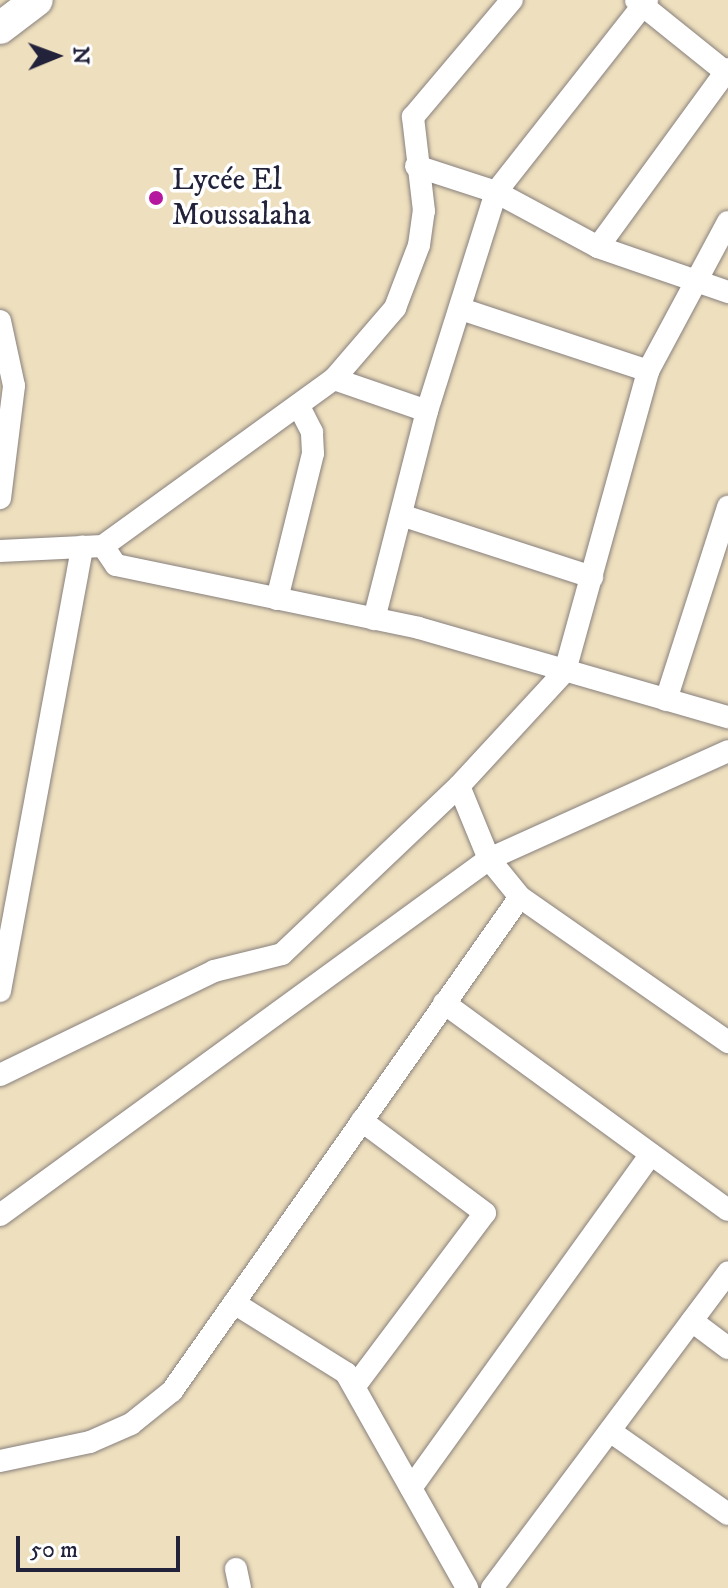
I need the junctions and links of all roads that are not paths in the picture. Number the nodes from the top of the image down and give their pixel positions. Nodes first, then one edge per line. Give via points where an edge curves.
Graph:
1 (37, 0) edge
2 (512, 0) edge
3 (642, 2) edge
4 (0, 28) edge
5 (727, 72) edge
6 (416, 166) junction
7 (496, 192) junction
8 (728, 222) edge
9 (598, 247) junction
10 (693, 277) junction
11 (728, 292) edge
12 (464, 310) junction
13 (0, 321) edge
14 (648, 371) junction
15 (334, 379) junction
16 (298, 405) junction
17 (427, 411) junction
18 (0, 498) edge
19 (728, 507) edge
20 (401, 515) junction
21 (93, 547) junction
22 (0, 551) edge
23 (592, 577) junction
24 (277, 599) junction
25 (374, 619) junction
26 (565, 671) junction
27 (666, 700) junction
28 (728, 717) edge
29 (728, 751) edge
30 (459, 786) junction
31 (489, 859) junction
32 (520, 897) junction
33 (0, 991) edge
34 (444, 1003) junction
35 (728, 1042) edge
36 (0, 1075) edge
37 (362, 1121) junction
38 (651, 1154) junction
39 (728, 1210) edge
40 (0, 1215) edge
41 (728, 1272) edge
42 (234, 1303) junction
43 (692, 1321) junction
44 (728, 1348) edge
45 (355, 1386) junction
46 (610, 1431) junction
47 (0, 1461) edge
48 (411, 1488) junction
49 (728, 1514) edge
50 (467, 1588) edge
51 (492, 1588) edge

1 - 4 main road
2 - 6 street via 413,117
3 - 5 street
3 - 7 street
5 - 9 street
6 - 7 street
6 - 15 street via 424,211 395,308
7 - 9 street
7 - 12 street
8 - 10 street
9 - 10 street
10 - 11 street
10 - 14 street
12 - 14 street
12 - 17 street
13 - 18 street via 14,386
14 - 23 street
15 - 16 street
15 - 17 street
16 - 21 street
16 - 24 street via 312,432 313,453
17 - 20 street
19 - 27 street
20 - 23 street
20 - 25 street
21 - 22 street
21 - 24 street via 116,565
21 - 33 street
23 - 26 street
24 - 25 street
25 - 26 street
26 - 27 street
26 - 30 street
27 - 28 street
29 - 31 street
30 - 31 street
30 - 36 street via 282,954 214,971
31 - 32 street
31 - 40 street
32 - 34 street
32 - 35 street
34 - 37 street
34 - 38 street
37 - 42 street
37 - 45 street via 485,1213
38 - 39 street
38 - 48 street
41 - 43 street
42 - 45 street via 325,1354
42 - 47 street via 172,1391 131,1424 90,1442
43 - 44 street
43 - 46 street
45 - 48 street
46 - 49 street
46 - 51 street
48 - 50 street

